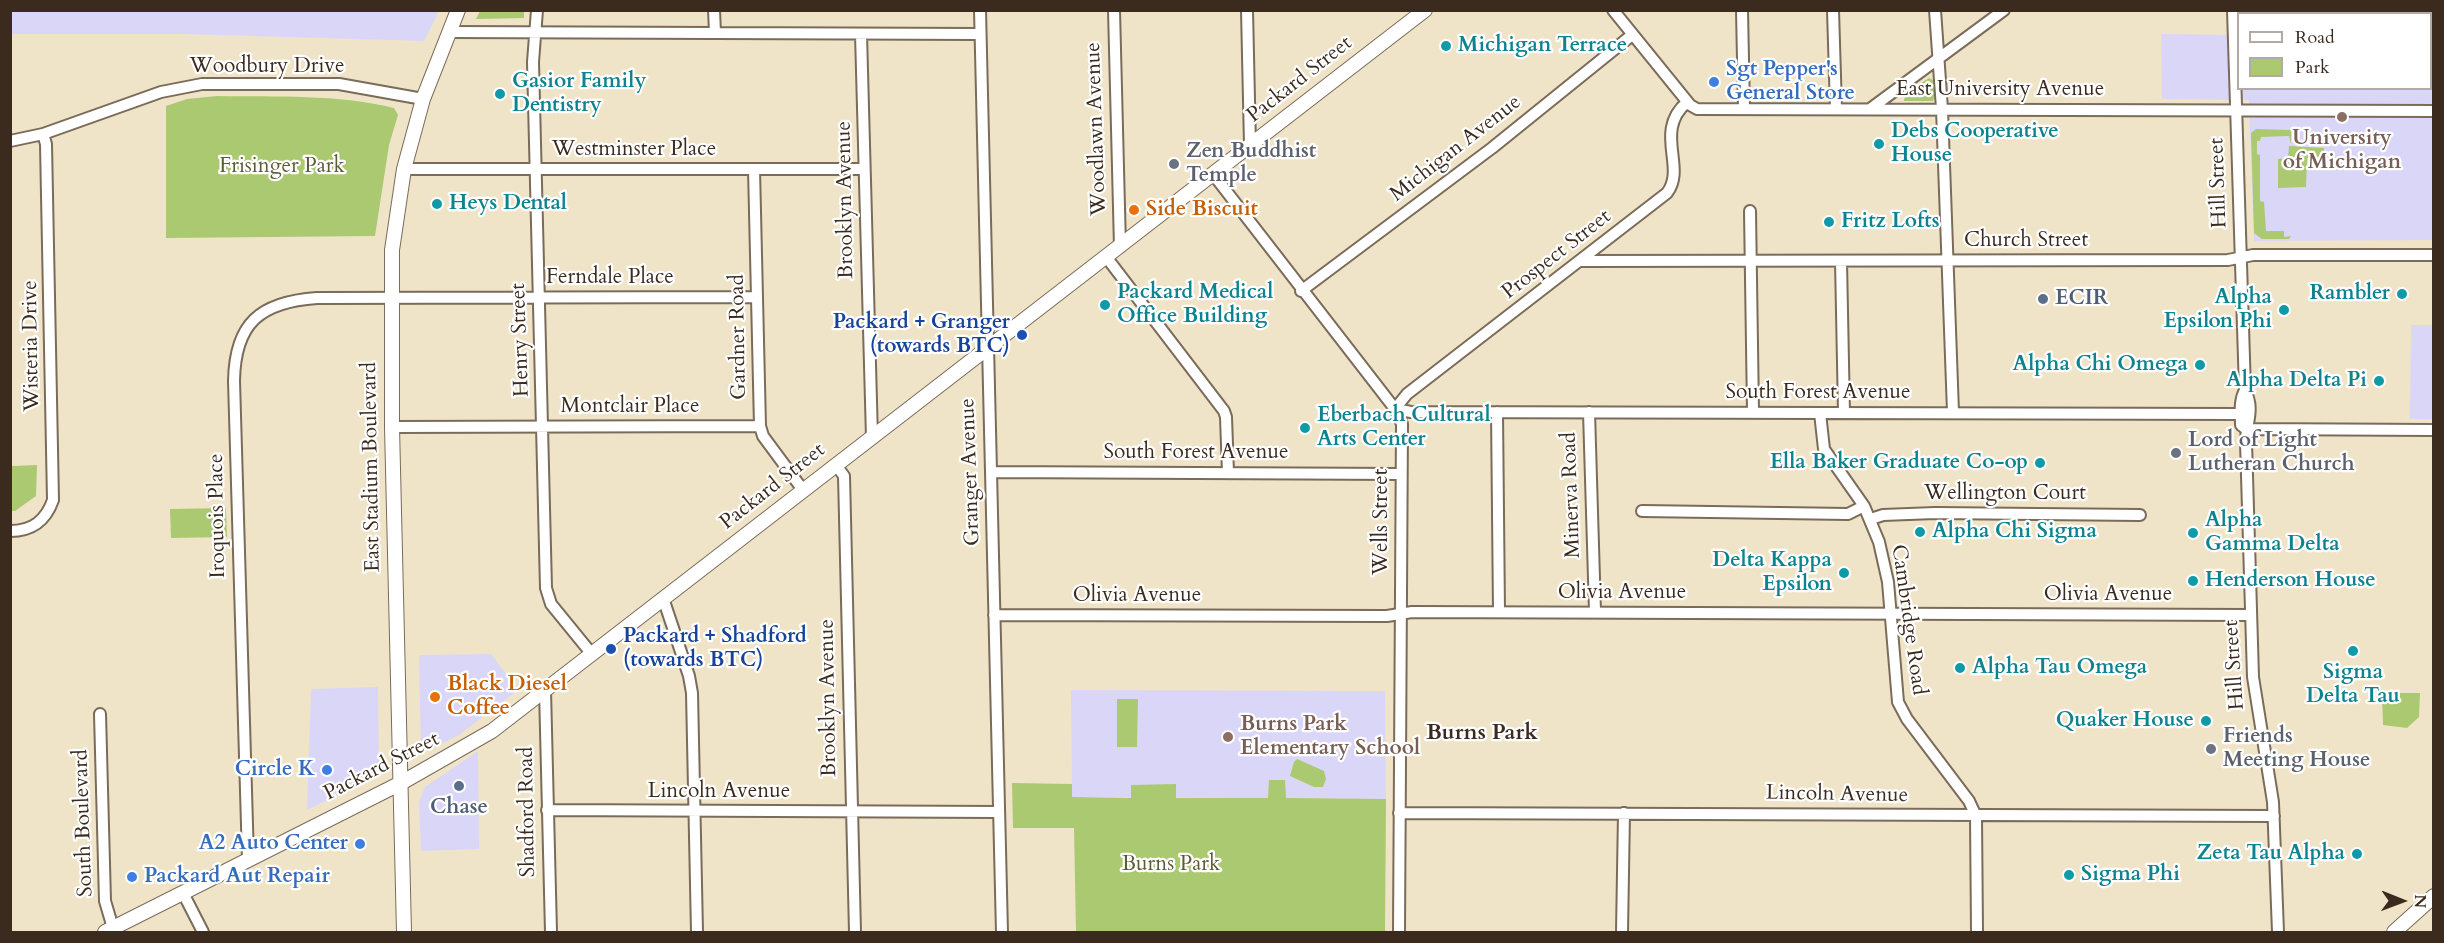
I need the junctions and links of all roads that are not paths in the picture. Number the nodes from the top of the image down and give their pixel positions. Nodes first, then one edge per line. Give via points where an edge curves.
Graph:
1 (458, 10) edge
2 (537, 10) edge
3 (714, 10) edge
4 (980, 10) edge
5 (1113, 10) edge
6 (1247, 10) edge
7 (1425, 10) edge
8 (1612, 10) edge
9 (1742, 10) edge
10 (1833, 10) edge
11 (1935, 10) edge
12 (2004, 10) edge
13 (2233, 10) edge
14 (1409, 15) edge
15 (449, 32) junction
16 (535, 33) junction
17 (714, 33) junction
18 (861, 34) junction
19 (981, 34) junction
20 (1632, 35) junction
21 (1938, 60) junction
22 (423, 99) junction
23 (1687, 102) junction
24 (1744, 109) junction
25 (1836, 109) junction
26 (1870, 109) junction
27 (1942, 109) junction
28 (2235, 111) junction
29 (2433, 111) edge
30 (44, 134) junction
31 (10, 141) edge
32 (1250, 145) junction
33 (404, 169) junction
34 (754, 169) junction
35 (864, 169) junction
36 (536, 170) junction
37 (1213, 174) junction
38 (1750, 211) dead end
39 (1120, 247) junction
40 (2433, 255) edge
41 (2241, 257) junction
42 (1107, 258) junction
43 (1582, 261) junction
44 (1841, 261) junction
45 (1948, 261) junction
46 (1750, 262) junction
47 (1301, 291) junction
48 (757, 297) junction
49 (390, 298) junction
50 (538, 298) junction
51 (986, 350) junction
52 (2245, 390) junction
53 (1395, 409) junction
54 (1497, 412) junction
55 (1589, 412) junction
56 (1754, 412) junction
57 (1953, 412) junction
58 (1820, 413) junction
59 (1845, 413) junction
60 (2241, 414) junction
61 (760, 426) junction
62 (392, 427) junction
63 (543, 427) junction
64 (2248, 427) junction
65 (2433, 430) edge
66 (872, 438) junction
67 (836, 465) junction
68 (991, 472) junction
69 (1228, 473) junction
70 (1401, 474) junction
71 (803, 490) junction
72 (1864, 506) junction
73 (1642, 511) dead end
74 (2140, 514) dead end
75 (1871, 519) junction
76 (10, 531) edge
77 (663, 598) junction
78 (1498, 612) junction
79 (1594, 612) junction
80 (1402, 614) junction
81 (1890, 614) junction
82 (994, 615) junction
83 (2251, 615) junction
84 (591, 653) junction
85 (545, 690) junction
86 (100, 714) dead end
87 (401, 783) junction
88 (547, 810) junction
89 (694, 811) junction
90 (852, 812) junction
91 (999, 812) junction
92 (1399, 813) junction
93 (1624, 813) junction
94 (1976, 816) junction
95 (2274, 816) junction
96 (248, 859) junction
97 (183, 893) junction
98 (2433, 896) edge
99 (109, 930) edge
100 (203, 933) edge
101 (404, 933) edge
102 (552, 933) edge
103 (697, 933) edge
104 (855, 933) edge
105 (1002, 933) edge
106 (1399, 933) edge
107 (1622, 933) edge
108 (1977, 933) edge
109 (2278, 933) edge
110 (2394, 933) edge

1 - 15 main road, East Stadium Boulevard
2 - 16 street, Henry Street
3 - 17 street
4 - 19 street, Granger Avenue
5 - 39 street, Woodlawn Avenue
6 - 32 street
7 - 14 main road, Packard Street
8 - 20 street
9 - 24 street
10 - 25 street
11 - 21 street
12 - 21 street
13 - 28 street, Hill Street
14 - 32 main road, Packard Street
15 - 16 street
15 - 22 main road, East Stadium Boulevard
16 - 17 street
16 - 36 street, Henry Street
17 - 18 street
18 - 19 street
18 - 35 street, Brooklyn Avenue
19 - 51 street, Granger Avenue
20 - 23 street
20 - 47 street, Michigan Avenue via 1492,148
21 - 26 street
21 - 27 street
22 - 30 street, Woodbury Drive via 339,84 201,84 161,92
22 - 33 main road, East Stadium Boulevard
23 - 24 street, East University Avenue via 1697,108
23 - 43 street, Prospect Street via 1671,124 1671,188
24 - 25 street, East University Avenue
25 - 26 street, East University Avenue
26 - 27 street, East University Avenue
27 - 28 street, East University Avenue
27 - 45 street
28 - 29 street, East University Avenue
28 - 41 street, Hill Street
30 - 31 street, Woodbury Drive
30 - 76 street, Wisteria Drive via 53,500 39,522
32 - 37 main road, Packard Street
33 - 36 street, Westminster Place
33 - 49 main road, East Stadium Boulevard via 396,214
34 - 35 street, Westminster Place
34 - 36 street, Westminster Place
34 - 48 street, Gardner Road
35 - 66 street, Brooklyn Avenue
36 - 50 street, Henry Street
37 - 39 main road, Packard Street
37 - 47 street, Wells Street
38 - 46 street
39 - 42 main road, Packard Street
40 - 41 street, Church Street
41 - 45 street, Church Street
41 - 52 street, Hill Street
42 - 51 main road, Packard Street
42 - 69 street via 1224,411
43 - 46 street, Church Street
43 - 53 street, Prospect Street via 1407,394
44 - 45 street, Church Street
44 - 46 street, Church Street
44 - 59 street
45 - 57 street
46 - 56 street
47 - 53 street, Wells Street
48 - 50 street, Ferndale Place
48 - 61 street, Gardner Road
49 - 50 street, Ferndale Place
49 - 62 main road, East Stadium Boulevard
49 - 96 street, Iroquois Place via 281,302 249,323 240,339 234,381
50 - 63 street, Henry Street
51 - 66 main road, Packard Street
51 - 68 street, Granger Avenue
52 - 60 street, Hill Street
52 - 64 street, Hill Street via 2250,400
53 - 54 street, South Forest Avenue
53 - 70 street, Wells Street via 1402,424
54 - 55 street, South Forest Avenue
54 - 78 street
55 - 56 street, South Forest Avenue
55 - 79 street, Minerva Road
56 - 58 street, South Forest Avenue
57 - 59 street, South Forest Avenue
57 - 60 street, South Forest Avenue
58 - 59 street, South Forest Avenue
58 - 72 street, Cambridge Road via 1824,449
60 - 64 street, Hill Street via 2241,425
61 - 63 street, Montclair Place
61 - 71 street, Gardner Road via 763,436
62 - 63 street, Montclair Place
62 - 87 main road, East Stadium Boulevard
63 - 84 street, Henry Street via 547,596
64 - 65 street
64 - 83 street, Hill Street
66 - 67 main road, Packard Street
67 - 71 main road, Packard Street
67 - 90 street, Brooklyn Avenue via 844,476
68 - 69 street, South Forest Avenue
68 - 82 street, Granger Avenue
69 - 70 street, South Forest Avenue
70 - 80 street, Wells Street
71 - 77 main road, Packard Street
72 - 73 street via 1848,514
72 - 75 street, Cambridge Road
74 - 75 street, Wellington Court via 1935,513
75 - 81 street, Cambridge Road via 1886,565
77 - 84 main road, Packard Street
77 - 89 street via 692,693
78 - 79 street, Olivia Avenue
78 - 80 street, Olivia Avenue
79 - 81 street, Olivia Avenue
80 - 82 street, Olivia Avenue
80 - 92 street, Wells Street
81 - 83 street, Olivia Avenue
81 - 94 street, Cambridge Road via 1898,702
82 - 91 street, Granger Avenue
83 - 95 street, Hill Street via 2253,677
84 - 85 main road, Packard Street
85 - 87 main road, Packard Street via 480,739
85 - 88 street, Shadford Road
86 - 99 street, South Boulevard
87 - 96 main road, Packard Street
87 - 101 main road, East Stadium Boulevard
88 - 89 street, Lincoln Avenue
88 - 102 street, Shadford Road
89 - 90 street, Lincoln Avenue
89 - 103 street
90 - 91 street, Lincoln Avenue
90 - 104 street, Brooklyn Avenue
91 - 105 street, Granger Avenue
92 - 93 street, Lincoln Avenue
92 - 106 street, Wells Street
93 - 94 street, Lincoln Avenue
93 - 107 street
94 - 95 street, Lincoln Avenue
94 - 108 street, Cambridge Road
95 - 109 street, Hill Street
96 - 97 main road, Packard Street
97 - 99 main road, Packard Street
97 - 100 street
98 - 110 main road

